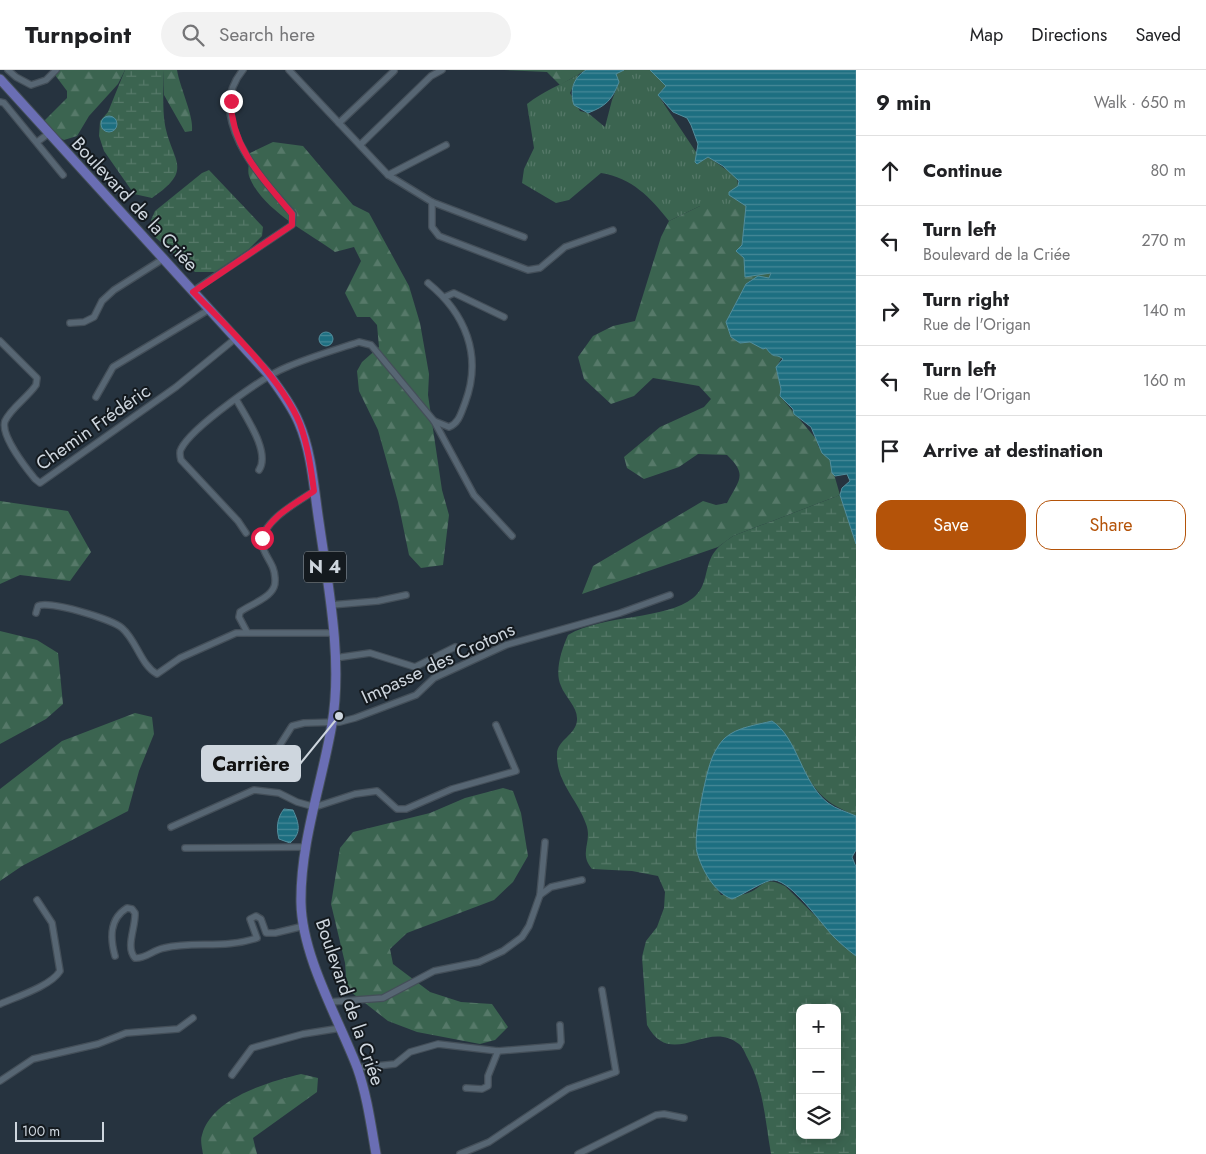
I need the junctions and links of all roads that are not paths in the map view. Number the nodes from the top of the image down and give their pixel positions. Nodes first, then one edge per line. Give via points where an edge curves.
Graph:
1 (8, 70) edge
2 (56, 70) edge
3 (243, 70) edge
4 (289, 70) edge
5 (394, 70) edge
6 (442, 70) edge
7 (0, 79) edge
8 (0, 102) edge
9 (339, 123) junction
10 (48, 134) junction
11 (37, 142) junction
12 (360, 144) junction
13 (446, 144) dead end
14 (63, 175) dead end
15 (388, 175) junction
16 (432, 202) junction
17 (613, 230) dead end
18 (524, 237) dead end
19 (163, 259) junction
20 (428, 282) dead end
21 (193, 292) junction
22 (445, 297) junction
23 (210, 309) junction
24 (504, 317) dead end
25 (70, 323) dead end
26 (236, 338) junction
27 (0, 341) edge
28 (269, 375) junction
29 (96, 397) dead end
30 (236, 399) junction
31 (434, 421) junction
32 (259, 470) dead end
33 (314, 491) junction
34 (246, 533) dead end
35 (512, 536) dead end
36 (406, 595) dead end
37 (670, 595) dead end
38 (331, 605) junction
39 (36, 613) dead end
40 (247, 632) junction
41 (334, 633) junction
42 (455, 647) dead end
43 (335, 658) junction
44 (332, 722) junction
45 (496, 725) dead end
46 (264, 750) dead end
47 (315, 807) junction
48 (171, 827) dead end
49 (545, 842) dead end
50 (185, 848) dead end
51 (306, 848) junction
52 (582, 880) dead end
53 (540, 895) junction
54 (37, 900) dead end
55 (304, 926) junction
56 (115, 956) dead end
57 (602, 990) dead end
58 (329, 1002) junction
59 (0, 1004) edge
60 (193, 1018) dead end
61 (560, 1026) dead end
62 (340, 1028) junction
63 (498, 1051) junction
64 (357, 1068) junction
65 (232, 1075) dead end
66 (0, 1082) edge
67 (466, 1088) dead end
68 (684, 1118) dead end
69 (376, 1154) edge
70 (460, 1154) edge
71 (578, 1154) edge

1 - 2 street via 31,85 46,80
3 - 21 street via 231,101 238,140 252,166 294,219 292,225
4 - 9 street
5 - 9 street
6 - 12 street via 431,76
7 - 10 main road, Boulevard de la Criée / N 4
8 - 11 street
9 - 12 street
10 - 11 street
10 - 19 main road, Boulevard de la Criée / N 4
11 - 14 street
12 - 15 street
13 - 15 street
15 - 16 street
16 - 17 street via 432,227 439,236 528,270 540,268 565,247
16 - 18 street
19 - 21 main road, Boulevard de la Criée / N 4
19 - 25 street via 114,290 102,301 94,317
20 - 22 street
21 - 23 main road, Boulevard de la Criée / N 4
22 - 24 street via 454,293
22 - 31 street via 469,338 472,365 470,386 458,420 449,427
23 - 26 main road, Boulevard de la Criée / N 4
23 - 29 street via 113,368
26 - 27 street, Chemin Frédéric via 176,387 40,483 10,444 3,428 6,419 36,386 36,378
26 - 28 main road, Boulevard de la Criée / N 4
28 - 30 street
28 - 31 street via 287,366 365,342 371,345
28 - 33 main road, Boulevard de la Criée / N 4 via 300,423
30 - 32 street via 262,448 263,464
30 - 34 street via 195,432 180,453 181,460
31 - 35 street via 474,496
33 - 38 main road, Boulevard de la Criée / N 4
33 - 40 street via 265,530 262,547 274,573 274,587 240,612 239,617
36 - 38 street
37 - 44 street, Impasse des Crotons via 620,613 506,645 434,678 416,695 355,718
38 - 41 main road, Boulevard de la Criée / N 4
39 - 40 street via 38,606 46,604 84,613 121,627 132,638 150,670 157,674 172,662 222,638
40 - 41 street
41 - 43 main road, Boulevard de la Criée / N 4
42 - 43 street via 415,667 370,653
43 - 44 main road, Boulevard de la Criée / N 4
44 - 46 street, Impasse des Crotons via 292,726 278,748
44 - 47 main road, Boulevard de la Criée / N 4
45 - 47 street via 516,771 452,790 406,809 397,809 377,791 355,794
47 - 48 street via 279,793 254,790
47 - 51 main road, Boulevard de la Criée / N 4
49 - 53 street
50 - 51 street
51 - 55 main road, Boulevard de la Criée / N 4 via 301,904
52 - 53 street via 551,887
53 - 58 street via 526,931 503,952 479,962 434,971 383,998
54 - 59 street via 52,923 60,971 46,984
55 - 56 street via 275,934 266,932 261,919 256,916 250,919 257,938 240,944 166,947 140,959 131,955 136,923 135,913 127,908 114,922 110,938
55 - 58 main road, Boulevard de la Criée / N 4
57 - 70 street via 616,1072 568,1089 500,1136
58 - 62 main road, Boulevard de la Criée / N 4
60 - 66 street via 178,1029 126,1033 98,1044 32,1059
61 - 63 street via 561,1042 558,1046
62 - 64 main road, Boulevard de la Criée / N 4
62 - 65 street via 252,1048
63 - 64 street via 438,1044 410,1052 395,1064
63 - 67 street via 488,1076 488,1086
64 - 69 main road, Boulevard de la Criée / N 4
68 - 71 street via 656,1115

